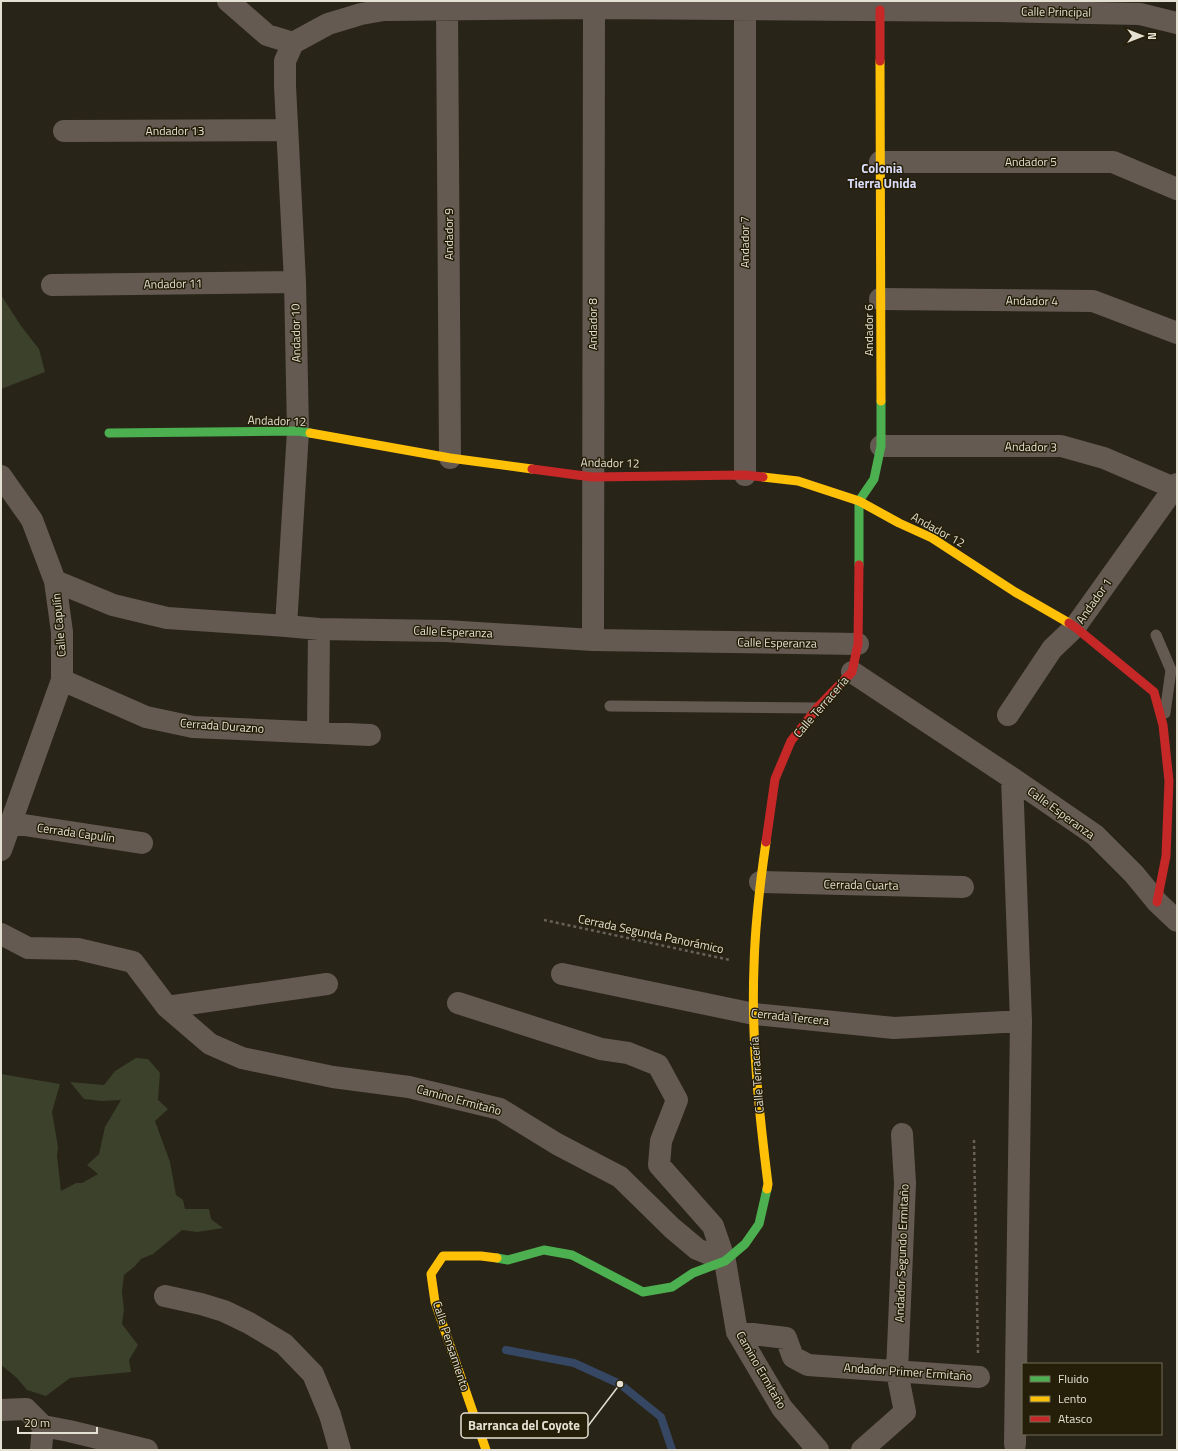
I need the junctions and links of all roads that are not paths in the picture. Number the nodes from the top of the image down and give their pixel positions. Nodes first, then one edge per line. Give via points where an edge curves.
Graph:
1 (228, 1) edge
2 (846, 5) edge
3 (997, 6) edge
4 (358, 7) edge
5 (594, 8) junction
6 (1140, 8) edge
7 (745, 9) junction
8 (447, 10) junction
9 (880, 10) junction
10 (1177, 23) edge
11 (293, 43) junction
12 (286, 130) junction
13 (64, 131) dead end
14 (880, 162) junction
15 (1177, 189) edge
16 (295, 282) junction
17 (52, 285) dead end
18 (880, 299) junction
19 (1177, 333) edge
20 (298, 431) junction
21 (109, 433) dead end
22 (881, 446) junction
23 (450, 458) junction
24 (745, 475) junction
25 (1, 476) edge
26 (592, 477) junction
27 (1176, 486) edge
28 (859, 501) junction
29 (55, 581) junction
30 (286, 626) junction
31 (1075, 627) junction
32 (319, 629) junction
33 (1156, 635) dead end
34 (593, 640) junction
35 (858, 644) junction
36 (852, 672) junction
37 (62, 680) junction
38 (610, 706) dead end
39 (817, 708) junction
40 (1008, 715) dead end
41 (1163, 725) junction
42 (318, 732) junction
43 (370, 735) dead end
44 (1012, 778) junction
45 (1169, 781) junction
46 (1177, 802) edge
47 (11, 823) junction
48 (142, 843) dead end
49 (1, 850) edge
50 (760, 882) junction
51 (963, 887) dead end
52 (1157, 902) junction
53 (1177, 921) edge
54 (1, 934) edge
55 (562, 974) dead end
56 (326, 984) dead end
57 (458, 1003) dead end
58 (167, 1007) junction
59 (754, 1014) junction
60 (1021, 1021) junction
61 (902, 1134) dead end
62 (725, 1261) junction
63 (165, 1296) dead end
64 (737, 1332) junction
65 (898, 1372) junction
66 (979, 1377) road end
67 (1, 1410) edge
68 (43, 1426) junction
69 (1015, 1444) dead end
70 (41, 1450) edge
71 (147, 1450) edge
72 (340, 1450) edge
73 (486, 1450) edge
74 (818, 1450) edge
75 (862, 1450) edge

1 - 11 street via 267,35
2 - 7 street, Calle Principal
2 - 9 street, Calle Principal
3 - 6 street, Calle Principal
3 - 9 street, Calle Principal
4 - 8 street, Calle Principal via 384,10
4 - 11 street, Calle Principal
5 - 7 street, Calle Principal
5 - 8 street, Calle Principal
5 - 26 street, Andador 8
6 - 10 street, Calle Principal
7 - 24 street, Andador 7
8 - 23 street, Andador 9
9 - 14 street, Andador 6
11 - 12 street, Andador 10 via 285,61
12 - 13 street, Andador 13
12 - 16 street, Andador 10
14 - 15 street, Andador 5 via 1112,162
14 - 18 street, Andador 6
16 - 17 street, Andador 11
16 - 20 street, Andador 10
18 - 19 street, Andador 4 via 1093,301
18 - 22 street, Andador 6
20 - 21 street, Andador 12
20 - 23 street, Andador 12
20 - 30 street, Andador 10
22 - 27 street, Andador 3 via 1061,446 1104,458
22 - 28 street, Andador 6 via 874,479
23 - 26 street, Andador 12
24 - 26 street, Andador 12
24 - 28 street, Andador 12 via 798,481
25 - 29 street, Calle Capulín via 32,520
26 - 34 street, Andador 8
27 - 31 street, Andador 1
28 - 31 street, Andador 12 via 932,538
28 - 35 street
29 - 30 street, Calle Esperanza via 113,605 167,618
29 - 37 street, Calle Capulín via 62,632
30 - 32 street, Calle Esperanza
31 - 40 street, Andador 1 via 1052,649
31 - 41 street via 1154,692
32 - 34 street, Calle Esperanza via 446,631
32 - 42 street
33 - 41 lane via 1171,670
34 - 35 street, Calle Esperanza
35 - 36 street, Calle Terracería
36 - 39 street, Calle Terracería
36 - 44 street, Calle Esperanza
37 - 42 street, Cerrada Durazno via 146,717 193,727
37 - 47 street, Calle Capulín
38 - 39 lane
39 - 50 street, Calle Terracería via 791,741 775,779
41 - 45 street
42 - 43 street, Cerrada Durazno
44 - 52 street, Calle Esperanza via 1095,835 1134,874
44 - 60 street
45 - 46 street
45 - 52 street via 1166,856
47 - 48 street, Cerrada Capulín
47 - 49 street, Calle Capulín
50 - 51 street, Cerrada Cuarta
50 - 59 street, Calle Terracería via 754,966
52 - 53 street, Calle Esperanza
54 - 58 street, Camino Ermitaño via 28,948 78,949 133,962
55 - 59 street, Cerrada Tercera
56 - 58 street
57 - 62 street via 601,1049 628,1053 658,1066 677,1100 661,1141 659,1165 713,1226
58 - 62 street, Camino Ermitaño via 210,1044 242,1058 333,1077 408,1087 500,1109 557,1144 620,1177 672,1228 697,1248
59 - 60 street, Cerrada Tercera via 894,1028
59 - 62 street, Calle Terracería via 759,1109 768,1184 759,1224 745,1244
60 - 69 street
61 - 65 street, Andador Segundo Ermitaño via 905,1183
62 - 64 street, Camino Ermitaño
62 - 73 street, Calle Pensamiento via 693,1272 672,1287 643,1292 572,1255 544,1250 508,1260 481,1256 443,1256 431,1274 435,1302
63 - 72 street via 224,1312 284,1344 314,1374
64 - 65 street, Andador Primer Ermitaño via 786,1338 793,1357 808,1365
64 - 74 street, Camino Ermitaño via 782,1408
65 - 66 street, Andador Primer Ermitaño
65 - 75 street, Andador Segundo Ermitaño via 905,1412
67 - 68 street via 26,1409
68 - 70 street
68 - 71 street

